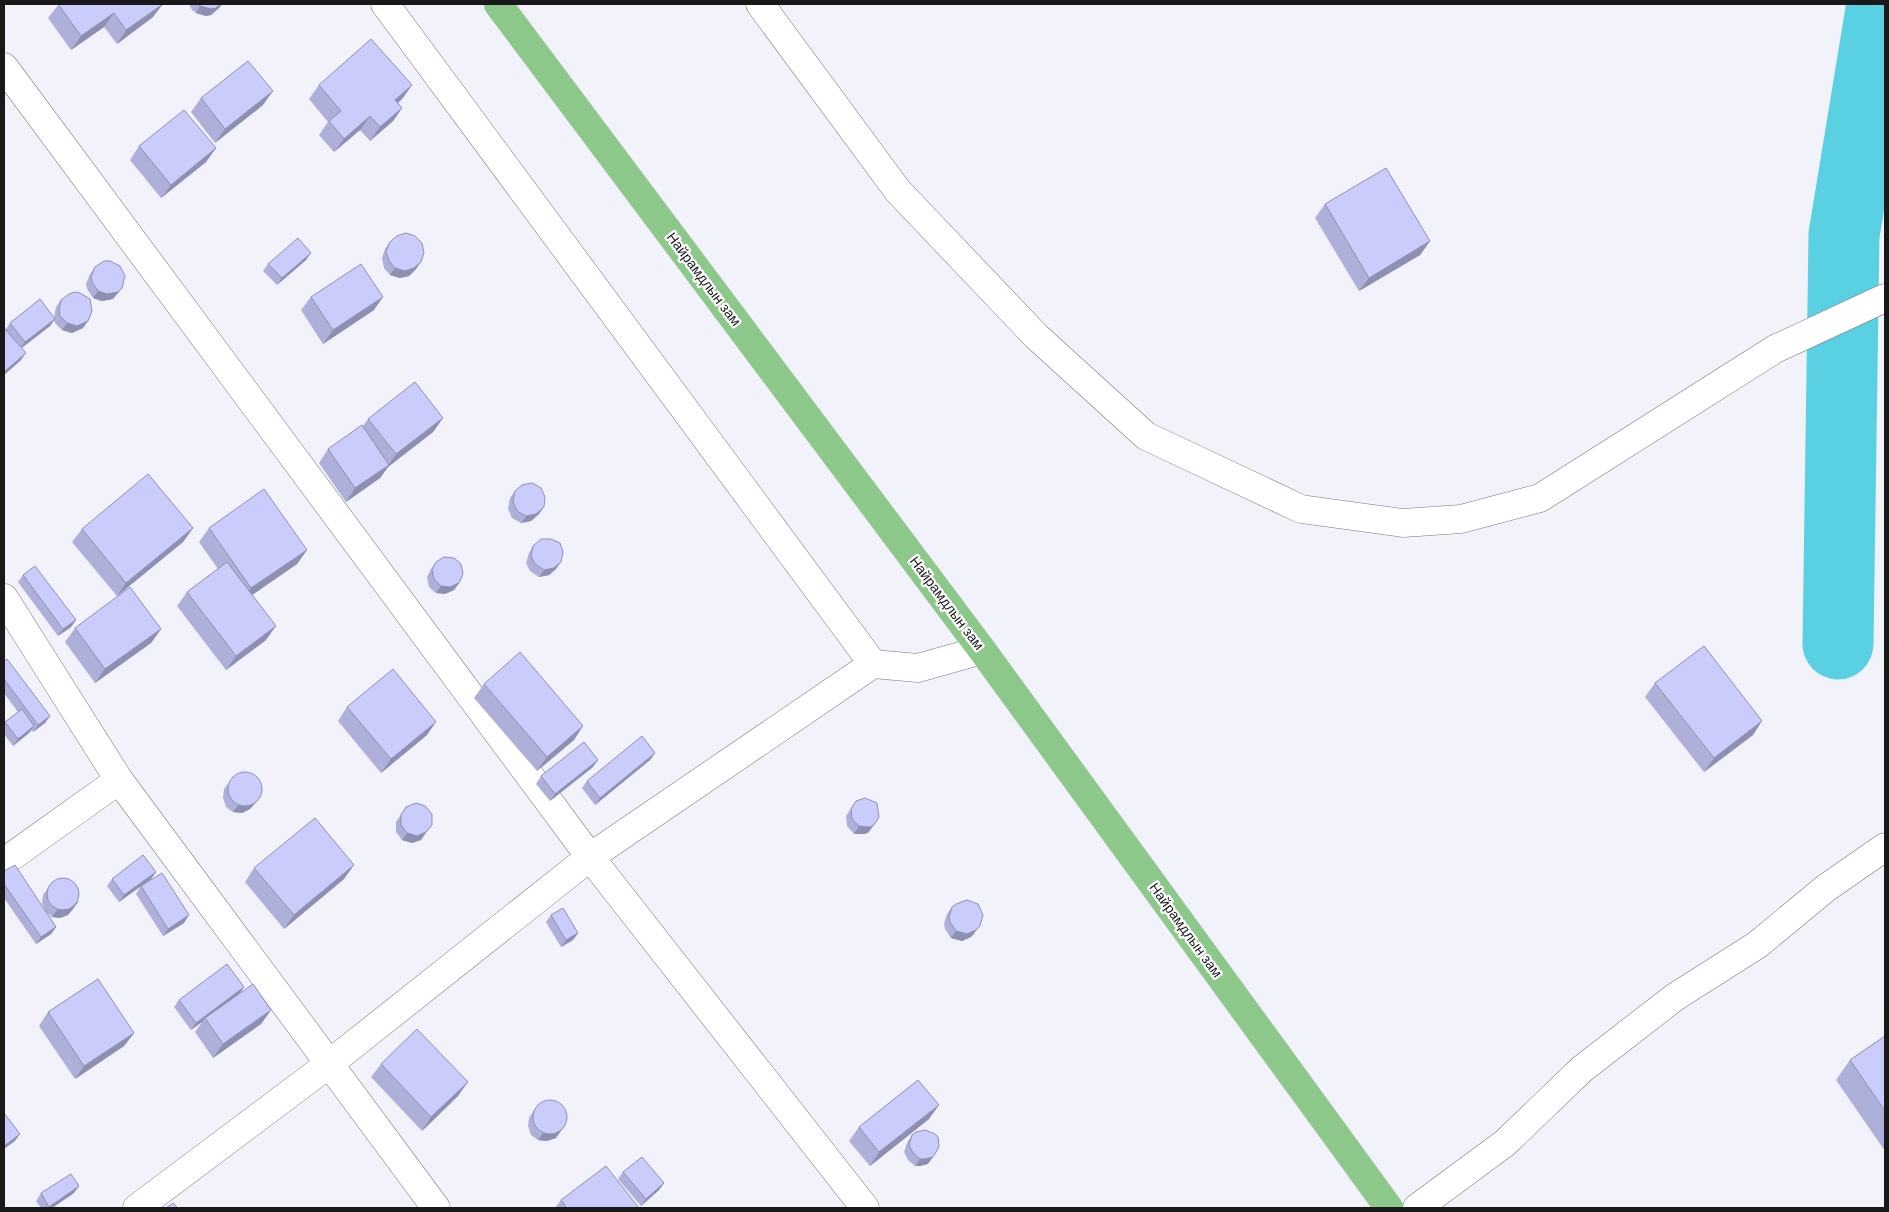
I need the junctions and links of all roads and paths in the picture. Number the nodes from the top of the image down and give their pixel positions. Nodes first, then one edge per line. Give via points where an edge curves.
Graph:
1 (385, 4) edge
2 (498, 4) edge
3 (760, 4) edge
4 (4, 67) edge
5 (1885, 298) edge
6 (4, 598) edge
7 (982, 650) junction
8 (874, 664) junction
9 (119, 780) junction
10 (1885, 847) edge
11 (590, 857) junction
12 (4, 862) edge
13 (329, 1064) junction
14 (137, 1208) edge
15 (436, 1208) edge
16 (865, 1208) edge
17 (1389, 1208) edge
18 (1417, 1208) edge

1 - 8 street
2 - 7 main road, Найрамдлын зам
3 - 5 street via 898,190 1036,336 1146,436 1301,509 1403,523 1461,519 1540,498 1775,349
4 - 11 street
6 - 9 street
7 - 8 street via 918,668
7 - 17 main road, Найрамдлын зам
8 - 11 street
9 - 12 street
9 - 13 street
10 - 18 street via 1826,888 1757,945 1675,997 1582,1070 1505,1143
11 - 13 street
11 - 16 street
13 - 14 street
13 - 15 street

